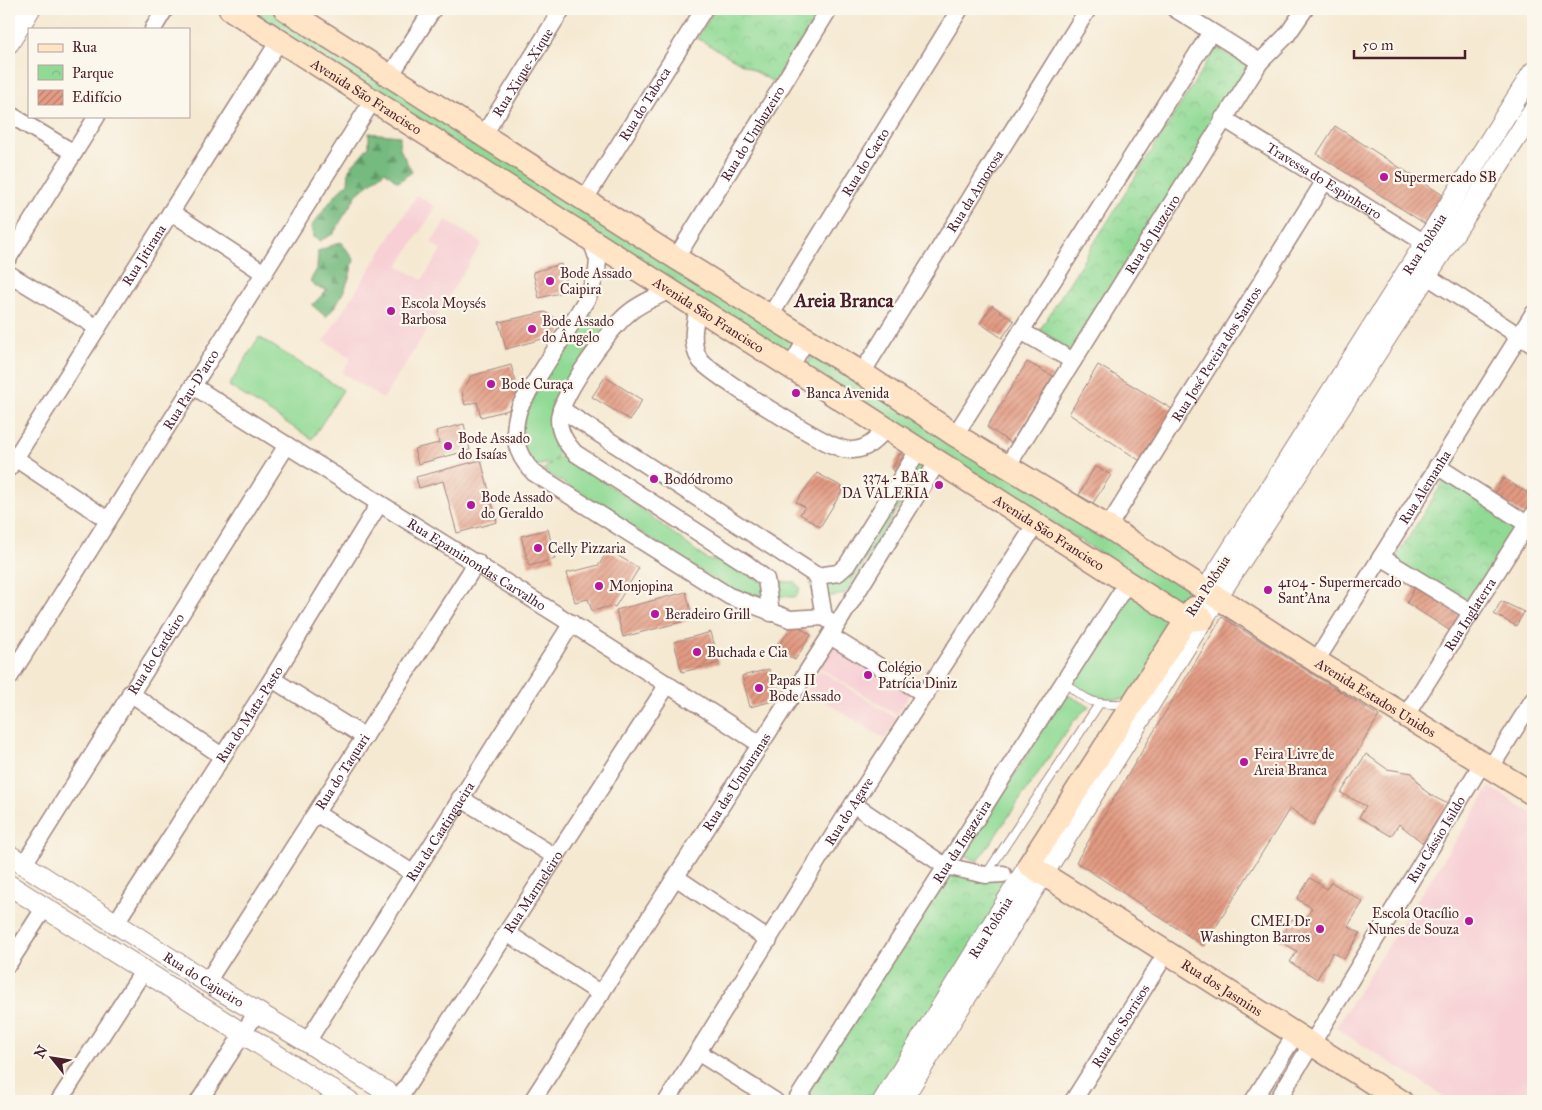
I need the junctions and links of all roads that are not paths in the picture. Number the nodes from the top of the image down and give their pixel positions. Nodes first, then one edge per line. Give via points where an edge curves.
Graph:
1 (30, 9) edge
2 (166, 9) edge
3 (230, 9) edge
4 (433, 9) edge
5 (562, 9) edge
6 (704, 9) edge
7 (829, 9) edge
8 (960, 9) edge
9 (1088, 9) edge
10 (1175, 9) edge
11 (1305, 9) edge
12 (292, 11) edge
13 (154, 28) edge
14 (1211, 32) junction
15 (280, 41) junction
16 (9, 43) edge
17 (1260, 62) junction
18 (390, 76) junction
19 (1532, 78) edge
20 (373, 100) junction
21 (1533, 112) edge
22 (9, 114) edge
23 (96, 118) edge
24 (1223, 118) junction
25 (483, 136) junction
26 (74, 153) junction
27 (1324, 182) junction
28 (585, 199) junction
29 (171, 212) junction
30 (591, 240) junction
31 (1426, 243) junction
32 (9, 256) edge
33 (676, 258) junction
34 (264, 273) junction
35 (9, 274) edge
36 (1427, 276) junction
37 (670, 290) junction
38 (698, 308) junction
39 (1533, 314) edge
40 (770, 316) junction
41 (98, 328) junction
42 (1021, 331) junction
43 (806, 340) junction
44 (1526, 340) edge
45 (1073, 361) junction
46 (791, 366) junction
47 (862, 373) junction
48 (193, 386) junction
49 (561, 409) junction
50 (887, 428) junction
51 (955, 435) junction
52 (287, 446) junction
53 (928, 455) junction
54 (12, 463) edge
55 (1008, 465) junction
56 (1438, 466) junction
57 (379, 504) junction
58 (1530, 519) edge
59 (108, 520) junction
60 (1036, 524) junction
61 (1108, 527) junction
62 (1381, 557) junction
63 (477, 562) junction
64 (817, 576) junction
65 (1127, 583) junction
66 (1212, 594) junction
67 (1471, 612) junction
68 (771, 613) junction
69 (1195, 619) junction
70 (572, 623) junction
71 (830, 626) junction
72 (1316, 661) junction
73 (9, 678) edge
74 (272, 679) junction
75 (1064, 681) junction
76 (668, 684) junction
77 (130, 693) junction
78 (926, 695) junction
79 (1533, 700) edge
80 (1099, 704) junction
81 (1132, 704) junction
82 (1406, 715) junction
83 (364, 737) junction
84 (760, 744) junction
85 (222, 756) junction
86 (1487, 765) junction
87 (1533, 794) edge
88 (460, 798) junction
89 (853, 804) junction
90 (317, 814) junction
91 (556, 857) junction
92 (16, 860) edge
93 (946, 866) junction
94 (1036, 869) junction
95 (413, 873) junction
96 (1003, 874) dead end
97 (986, 875) junction
98 (677, 878) junction
99 (9, 885) edge
100 (45, 906) junction
101 (115, 924) junction
102 (508, 933) junction
103 (769, 940) junction
104 (1167, 952) junction
105 (9, 963) edge
106 (144, 970) junction
107 (207, 982) junction
108 (601, 994) junction
109 (257, 1012) junction
110 (244, 1034) junction
111 (1303, 1040) junction
112 (308, 1042) junction
113 (699, 1053) junction
114 (341, 1099) edge
115 (59, 1101) edge
116 (199, 1101) edge
117 (400, 1101) edge
118 (532, 1101) edge
119 (667, 1101) edge
120 (775, 1101) edge
121 (796, 1101) edge
122 (883, 1101) edge
123 (902, 1101) edge
124 (1074, 1101) edge
125 (1253, 1101) edge
126 (1276, 1101) edge
127 (1401, 1101) edge

1 - 16 street
2 - 13 street
3 - 15 main road, Avenida São Francisco
4 - 18 street
5 - 25 street, Rua Xique-Xique
6 - 28 street, Rua do Taboca
7 - 33 street, Rua do Umbuzeiro
8 - 40 street, Rua do Cacto
9 - 47 street, Rua da Amorosa
10 - 14 street
11 - 17 street, Rua do Juazeiro via 1287,35
12 - 18 main road, Avenida São Francisco
14 - 17 street
14 - 42 street
15 - 20 main road, Avenida São Francisco
15 - 29 street, Rua Jitirana
17 - 24 street, Rua do Juazeiro
18 - 25 main road, Avenida São Francisco
19 - 31 street, Rua Polônia
20 - 30 main road, Avenida São Francisco
20 - 34 street, Rua Pau-D'arco
21 - 36 street, Rua Polônia
22 - 26 street
23 - 26 street
24 - 27 street, Travessa do Espinheiro
24 - 45 street, Rua do Juazeiro
25 - 28 main road, Avenida São Francisco
26 - 32 street
27 - 31 street, Travessa do Espinheiro
27 - 61 street, Rua José Pereira dos Santos
28 - 33 main road, Avenida São Francisco
29 - 34 street
29 - 41 street, Rua Jitirana
30 - 37 main road, Avenida São Francisco
30 - 68 street via 598,260 594,282 588,297 520,406 514,423 519,454 534,473 729,596
31 - 66 street, Rua Polônia
33 - 40 main road, Avenida São Francisco
34 - 48 street, Rua Pau-D'arco
35 - 41 street
36 - 44 street
36 - 66 street, Rua Polônia
37 - 38 main road, Avenida São Francisco
37 - 49 street via 639,305 614,327 569,392
38 - 46 main road, Avenida São Francisco
38 - 50 street via 693,338 700,361 732,385 837,447 853,450 867,447
39 - 44 street, Rua Alemanha
40 - 43 main road, Avenida São Francisco
41 - 54 street, Rua Jitirana
42 - 45 street
42 - 51 street
43 - 46 street
43 - 47 main road, Avenida São Francisco
44 - 56 street, Rua Alemanha
45 - 55 street, Rua do Juazeiro
46 - 50 main road, Avenida São Francisco
47 - 51 main road, Avenida São Francisco
48 - 52 street, Rua Epaminondas Carvalho
48 - 59 street, Rua Pau-D'arco
49 - 64 street
49 - 68 street via 560,431 575,453 766,579
50 - 53 main road, Avenida São Francisco
51 - 55 main road, Avenida São Francisco
52 - 57 street, Rua Epaminondas Carvalho
52 - 77 street, Rua do Cardeiro
53 - 60 main road, Avenida São Francisco
53 - 64 street via 847,566 838,573
53 - 71 street, Rua das Umburanas
54 - 59 street
55 - 61 main road, Avenida São Francisco
56 - 58 street
56 - 62 street, Rua Alemanha
57 - 63 street, Rua Epaminondas Carvalho
57 - 74 street, Rua do Mata-Pasto
58 - 67 street, Rua Inglaterra
59 - 73 street, Rua Pau-D'arco
60 - 65 main road, Avenida São Francisco
60 - 78 street, Rua do Agave
61 - 66 main road, Avenida São Francisco
62 - 67 street
62 - 72 street, Rua Alemanha
63 - 70 street, Rua Epaminondas Carvalho
63 - 83 street, Rua do Taquari
64 - 71 street
65 - 69 main road, Avenida São Francisco
65 - 75 street, Rua da Ingazeira
66 - 69 main road, Rua Polônia
66 - 72 main road, Avenida Estados Unidos
67 - 82 street, Rua Inglaterra
68 - 71 street
69 - 81 main road, Rua Polônia
69 - 94 street, Rua Polônia
70 - 76 street, Rua Epaminondas Carvalho
70 - 88 street, Rua da Caatingueira
71 - 78 street
71 - 84 street, Rua das Umburanas
72 - 82 main road, Avenida Estados Unidos
74 - 83 street
74 - 85 street, Rua do Mata-Pasto
75 - 80 lane via 1079,696
75 - 93 street, Rua da Ingazeira
76 - 84 street, Rua Epaminondas Carvalho
76 - 91 street, Rua Marmeleiro
77 - 85 street
77 - 92 street, Rua do Cardeiro
78 - 89 street, Rua do Agave
79 - 86 street, Rua Cássio Isildo
80 - 81 lane
80 - 97 lane
81 - 94 main road, Rua Polônia
82 - 86 main road, Avenida Estados Unidos
83 - 90 street, Rua do Taquari
84 - 98 street, Rua das Umburanas
85 - 101 street, Rua do Mata-Pasto
86 - 87 main road, Avenida Estados Unidos
86 - 111 street, Rua Cássio Isildo
88 - 91 street
88 - 95 street, Rua da Caatingueira
89 - 93 street
89 - 103 street, Rua do Agave
90 - 95 street
90 - 107 street, Rua do Taquari
91 - 102 street, Rua Marmeleiro
92 - 101 street, Rua do Cajueiro
93 - 97 street
93 - 121 street, Rua da Ingazeira
94 - 104 main road, Rua dos Jasmins
94 - 122 street, Rua Polônia
94 - 123 street, Rua Polônia
95 - 112 street, Rua da Caatingueira
96 - 97 street
98 - 103 street
98 - 108 street, Rua das Umburanas
99 - 100 street, Rua do Cajueiro
100 - 105 street
100 - 106 street, Rua do Cajueiro
101 - 107 street, Rua do Cajueiro
102 - 108 street
102 - 117 street, Rua Marmeleiro
103 - 113 street, Rua do Agave
104 - 111 main road, Rua dos Jasmins
104 - 124 street, Rua dos Sorrisos
106 - 110 street, Rua do Cajueiro
106 - 115 street
107 - 109 street, Rua do Cajueiro
108 - 118 street, Rua das Umburanas
109 - 110 street
109 - 112 street, Rua do Cajueiro
110 - 114 street, Rua do Cajueiro
110 - 116 street
111 - 125 street
111 - 126 street
111 - 127 main road, Rua dos Jasmins
112 - 117 street, Rua do Cajueiro
113 - 119 street, Rua do Agave
113 - 120 street

